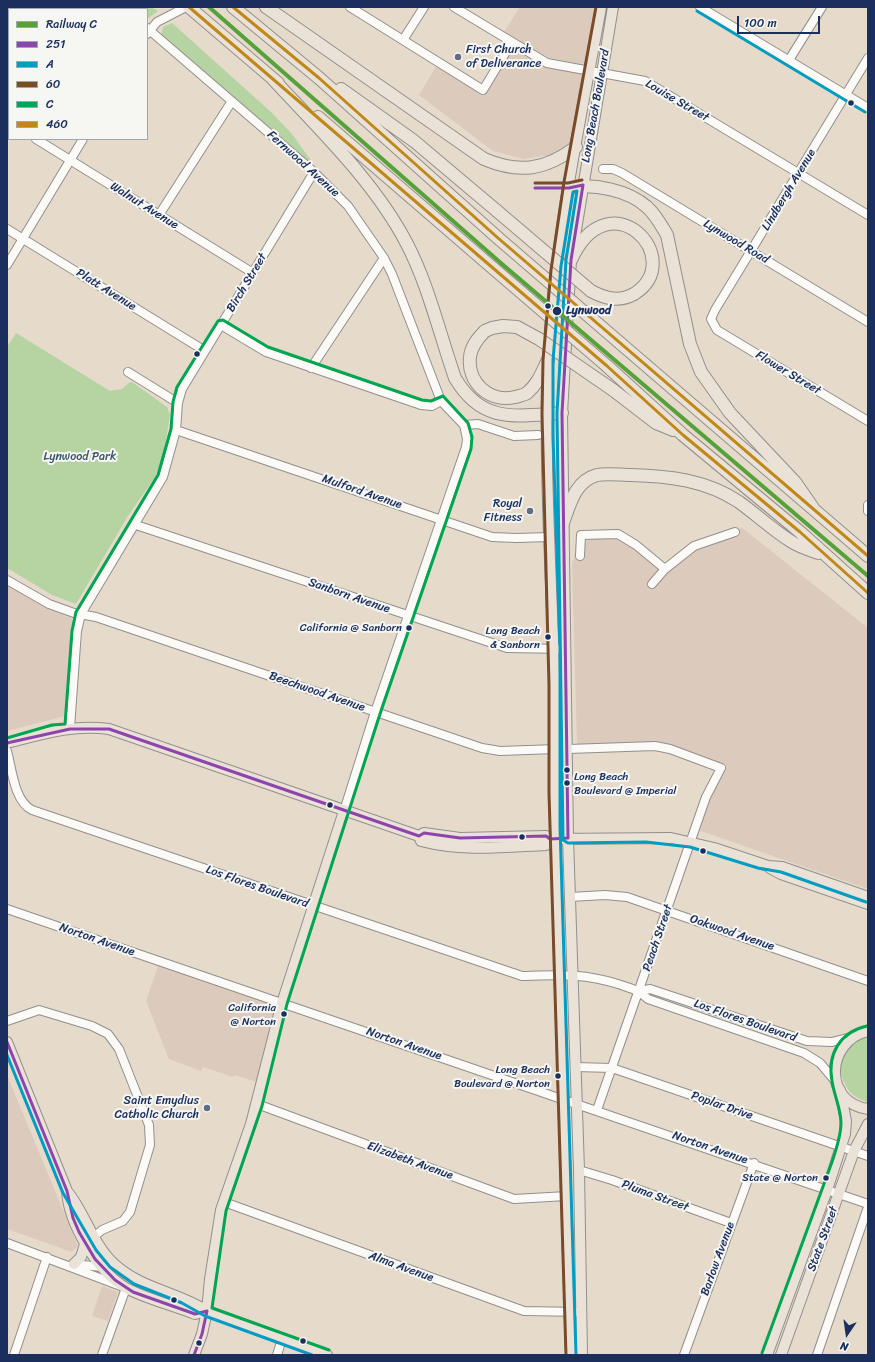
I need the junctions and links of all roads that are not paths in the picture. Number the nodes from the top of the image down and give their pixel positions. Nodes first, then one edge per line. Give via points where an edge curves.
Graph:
1 (186, 7) edge
2 (189, 7) edge
3 (266, 7) edge
4 (350, 7) edge
5 (424, 7) edge
6 (454, 7) edge
7 (601, 7) edge
8 (613, 7) edge
9 (700, 7) edge
10 (822, 7) edge
11 (233, 8) edge
12 (361, 10) edge
13 (148, 31) edge
14 (403, 40) junction
15 (512, 42) junction
16 (868, 58) edge
17 (789, 60) junction
18 (590, 71) junction
19 (602, 73) junction
20 (272, 78) junction
21 (319, 78) junction
22 (846, 95) junction
23 (232, 101) junction
24 (868, 108) edge
25 (38, 140) edge
26 (83, 140) edge
27 (576, 147) junction
28 (70, 160) junction
29 (603, 169) dead end
30 (314, 172) junction
31 (799, 173) junction
32 (583, 185) junction
33 (569, 188) junction
34 (159, 215) junction
35 (868, 215) edge
36 (7, 228) edge
37 (23, 238) junction
38 (751, 251) junction
39 (384, 258) junction
40 (571, 260) junction
41 (7, 265) edge
42 (253, 273) junction
43 (712, 322) joint
44 (868, 322) edge
45 (221, 325) junction
46 (205, 351) junction
47 (548, 360) junction
48 (311, 368) junction
49 (128, 372) dead end
50 (441, 401) junction
51 (178, 403) junction
52 (562, 413) junction
53 (548, 414) junction
54 (868, 421) edge
55 (464, 425) junction
56 (176, 430) junction
57 (683, 434) junction
58 (538, 436) dead end
59 (868, 505) edge
60 (813, 508) junction
61 (868, 510) edge
62 (442, 519) junction
63 (563, 523) junction
64 (136, 525) junction
65 (734, 532) dead end
66 (550, 537) junction
67 (580, 556) dead end
68 (825, 556) junction
69 (868, 556) edge
70 (665, 569) junction
71 (7, 580) edge
72 (652, 584) dead end
73 (868, 593) edge
74 (81, 614) junction
75 (408, 616) junction
76 (566, 648) junction
77 (555, 649) junction
78 (375, 712) junction
79 (70, 728) junction
80 (7, 743) edge
81 (556, 749) junction
82 (568, 749) junction
83 (7, 751) edge
84 (344, 810) junction
85 (568, 838) junction
86 (553, 839) junction
87 (691, 842) junction
88 (768, 866) junction
89 (868, 896) edge
90 (570, 898) junction
91 (868, 904) edge
92 (314, 906) junction
93 (7, 909) edge
94 (668, 911) junction
95 (560, 975) junction
96 (572, 975) junction
97 (868, 980) edge
98 (640, 991) junction
99 (282, 1003) junction
100 (7, 1021) edge
101 (862, 1032) edge
102 (7, 1042) edge
103 (575, 1067) junction
104 (612, 1068) junction
105 (838, 1086) junction
106 (563, 1098) junction
107 (576, 1102) junction
108 (257, 1104) junction
109 (868, 1109) edge
110 (597, 1110) junction
111 (868, 1124) edge
112 (564, 1138) junction
113 (841, 1146) junction
114 (854, 1151) junction
115 (868, 1156) edge
116 (754, 1163) junction
117 (579, 1170) junction
118 (827, 1190) junction
119 (67, 1191) junction
120 (840, 1194) junction
121 (567, 1196) junction
122 (224, 1202) junction
123 (868, 1204) edge
124 (868, 1207) edge
125 (731, 1223) junction
126 (580, 1224) junction
127 (94, 1236) junction
128 (7, 1242) edge
129 (85, 1244) junction
130 (47, 1257) junction
131 (113, 1263) junction
132 (74, 1264) junction
133 (102, 1267) junction
134 (126, 1288) junction
135 (207, 1311) junction
136 (570, 1312) junction
137 (582, 1312) junction
138 (776, 1331) junction
139 (788, 1335) junction
140 (282, 1339) junction
141 (14, 1355) edge
142 (102, 1355) edge
143 (194, 1355) edge
144 (277, 1355) edge
145 (327, 1355) edge
146 (571, 1355) edge
147 (582, 1355) edge
148 (684, 1355) edge
149 (767, 1355) edge
150 (781, 1355) edge
151 (817, 1355) edge

1 - 13 street via 160,19
2 - 20 highway
3 - 27 highway via 484,159 511,168 530,168 559,160
4 - 12 street
5 - 14 street
6 - 15 street, Louise Street
7 - 18 main road, Long Beach Boulevard
8 - 19 main road, Long Beach Boulevard
9 - 17 street
10 - 17 street
11 - 21 highway
12 - 14 street
13 - 23 street, Fernwood Avenue
14 - 15 street via 482,90
15 - 18 street, Louise Street via 550,64
16 - 22 street, Lindbergh Avenue
17 - 22 street
18 - 19 street, Louise Street
18 - 27 main road, Long Beach Boulevard
19 - 31 street, Louise Street via 645,81
19 - 32 main road, Long Beach Boulevard
20 - 53 highway via 350,162 388,213 407,244 455,378 463,393 476,405 489,412 511,415
20 - 57 highway, bridge
21 - 40 highway, bridge via 335,85 414,141 592,291 604,298 626,298 642,289 653,266 648,244 640,233 621,224 602,225 590,232
21 - 60 highway, bridge via 498,238
22 - 24 street
22 - 31 street, Lindbergh Avenue
23 - 30 street, Fernwood Avenue
23 - 34 street
25 - 28 street, Walnut Avenue
26 - 28 street
27 - 33 main road, Long Beach Boulevard
28 - 34 street, Walnut Avenue
28 - 37 street
29 - 38 street, Lynwood Road via 613,169 622,173
30 - 39 street, Fernwood Avenue via 348,206
30 - 42 street, Birch Street
31 - 35 street, Louise Street
31 - 38 street, Lindbergh Avenue
32 - 33 highway
32 - 40 main road, Long Beach Boulevard
32 - 60 highway via 629,195 647,207 658,219 670,245 690,344 701,372 730,414 795,482
33 - 47 main road, Long Beach Boulevard via 556,265
34 - 42 street, Walnut Avenue
36 - 37 street, Platt Avenue
37 - 41 street
37 - 46 street, Platt Avenue
38 - 43 street, Lindbergh Avenue via 713,313
38 - 44 street, Lynwood Road
39 - 48 street
39 - 50 street, Fernwood Avenue via 402,297
40 - 52 main road, Long Beach Boulevard
42 - 45 street, Birch Street
43 - 54 street, Flower Street via 717,330
45 - 46 street, Birch Street
45 - 48 street via 266,352
46 - 51 street, Birch Street via 182,389
47 - 53 main road, Long Beach Boulevard
47 - 57 highway, bridge via 537,383 525,394 508,398 491,396 482,390 473,378 470,368 470,356 476,341 485,331 504,326 517,327 539,339 613,390 656,423
48 - 50 street via 421,405 432,406
49 - 51 street
50 - 55 street
51 - 56 street, Birch Street
52 - 53 highway
52 - 63 main road, Long Beach Boulevard
53 - 66 main road, Long Beach Boulevard
55 - 58 street via 478,424 514,436
55 - 62 street via 466,447
56 - 62 street, Mulford Avenue
56 - 64 street, Birch Street via 163,477
57 - 68 highway
59 - 61 street
60 - 69 highway
62 - 66 street, Mulford Avenue via 492,537
62 - 75 street
63 - 68 highway via 574,493 584,482 598,475 678,478 715,489 738,502 793,543
63 - 76 main road, Long Beach Boulevard
64 - 74 street, Birch Street
64 - 75 street, Sanborn Avenue
65 - 70 street via 694,546
66 - 77 main road, Long Beach Boulevard
67 - 70 street via 581,535 618,534
68 - 73 highway
70 - 72 street
71 - 74 street, Beechwood Avenue via 49,604
74 - 78 street, Beechwood Avenue via 130,628
74 - 79 street, Birch Street via 77,631
75 - 77 street, Sanborn Avenue via 507,648
75 - 78 street
76 - 77 street, Sanborn Avenue
76 - 82 main road, Long Beach Boulevard
77 - 81 main road, Long Beach Boulevard
78 - 81 street, Beechwood Avenue via 491,751
78 - 84 street
79 - 80 main road
79 - 84 main road via 96,727 124,733
81 - 86 main road, Long Beach Boulevard
82 - 85 main road, Long Beach Boulevard
82 - 87 street, Peach Street via 655,746 721,768 706,797
83 - 92 street, Los Flores Boulevard via 20,797 32,810
84 - 86 main road via 419,836 421,841 452,848 546,845
84 - 92 main road
85 - 86 main road
85 - 87 main road via 658,837
85 - 90 main road, Long Beach Boulevard
86 - 95 main road, Long Beach Boulevard
87 - 88 main road
87 - 94 street, Peach Street
88 - 89 main road via 782,867
88 - 91 main road via 781,874
90 - 94 street, Oakwood Avenue via 605,895 627,897
90 - 96 main road, Long Beach Boulevard
92 - 95 street, Los Flores Boulevard via 522,976
92 - 99 main road
93 - 99 street, Norton Avenue
94 - 97 street, Oakwood Avenue
94 - 98 street, Peach Street
95 - 96 street, Los Flores Boulevard
95 - 106 main road, Long Beach Boulevard
96 - 98 street, Los Flores Boulevard via 596,977
96 - 103 main road, Long Beach Boulevard
98 - 101 street, Los Flores Boulevard via 650,988 807,1041 832,1042
98 - 104 street, Peach Street
98 - 105 street, Los Flores Boulevard via 648,999 804,1053 820,1064
99 - 106 street, Norton Avenue
99 - 108 main road
100 - 127 street via 33,1011 44,1011 100,1029 114,1040 119,1049 149,1125 150,1145 127,1217
101 - 105 main road, State Street via 842,1046 836,1057 834,1070
102 - 119 main road
103 - 104 street, Poplar Drive
103 - 107 main road, Long Beach Boulevard
104 - 110 street, Peach Street
104 - 113 street, Poplar Drive
105 - 109 main road via 846,1099
105 - 113 main road, State Street via 846,1121
106 - 107 street, Norton Avenue
106 - 112 main road, Long Beach Boulevard
107 - 110 street, Norton Avenue
107 - 117 main road, Long Beach Boulevard
108 - 121 street, Elizabeth Avenue via 514,1199
108 - 122 main road
110 - 116 street, Norton Avenue
111 - 114 main road, State Street
112 - 117 main road via 569,1143 571,1168
112 - 121 main road, Long Beach Boulevard
113 - 114 street, Poplar Drive
113 - 118 main road, State Street
114 - 115 street, Poplar Drive
114 - 120 main road, State Street
116 - 118 street, Norton Avenue
116 - 125 street, Barlow Avenue
117 - 125 street, Pluma Street
117 - 126 main road, Long Beach Boulevard
118 - 120 street, Norton Avenue
118 - 138 main road, State Street
119 - 127 main road via 77,1203
119 - 129 main road via 68,1204
120 - 123 street, Norton Avenue
120 - 139 main road, State Street
121 - 126 main road via 572,1198 574,1218
121 - 136 main road, Long Beach Boulevard
122 - 135 main road
122 - 136 street, Alma Avenue via 524,1311
124 - 151 street
125 - 148 street, Barlow Avenue
126 - 137 main road, Long Beach Boulevard
127 - 129 street
127 - 131 main road
128 - 130 street
129 - 132 main road via 81,1257
129 - 133 main road
130 - 132 street
130 - 134 street
130 - 141 street
131 - 133 street
131 - 135 main road via 130,1277
132 - 133 street
133 - 134 main road
134 - 135 main road via 195,1314
134 - 142 street
135 - 140 main road
135 - 143 main road
136 - 137 street, Alma Avenue
136 - 146 main road, Long Beach Boulevard
137 - 147 main road, Long Beach Boulevard
138 - 139 main road
138 - 149 main road, State Street
139 - 150 main road, State Street
140 - 144 street
140 - 145 main road

